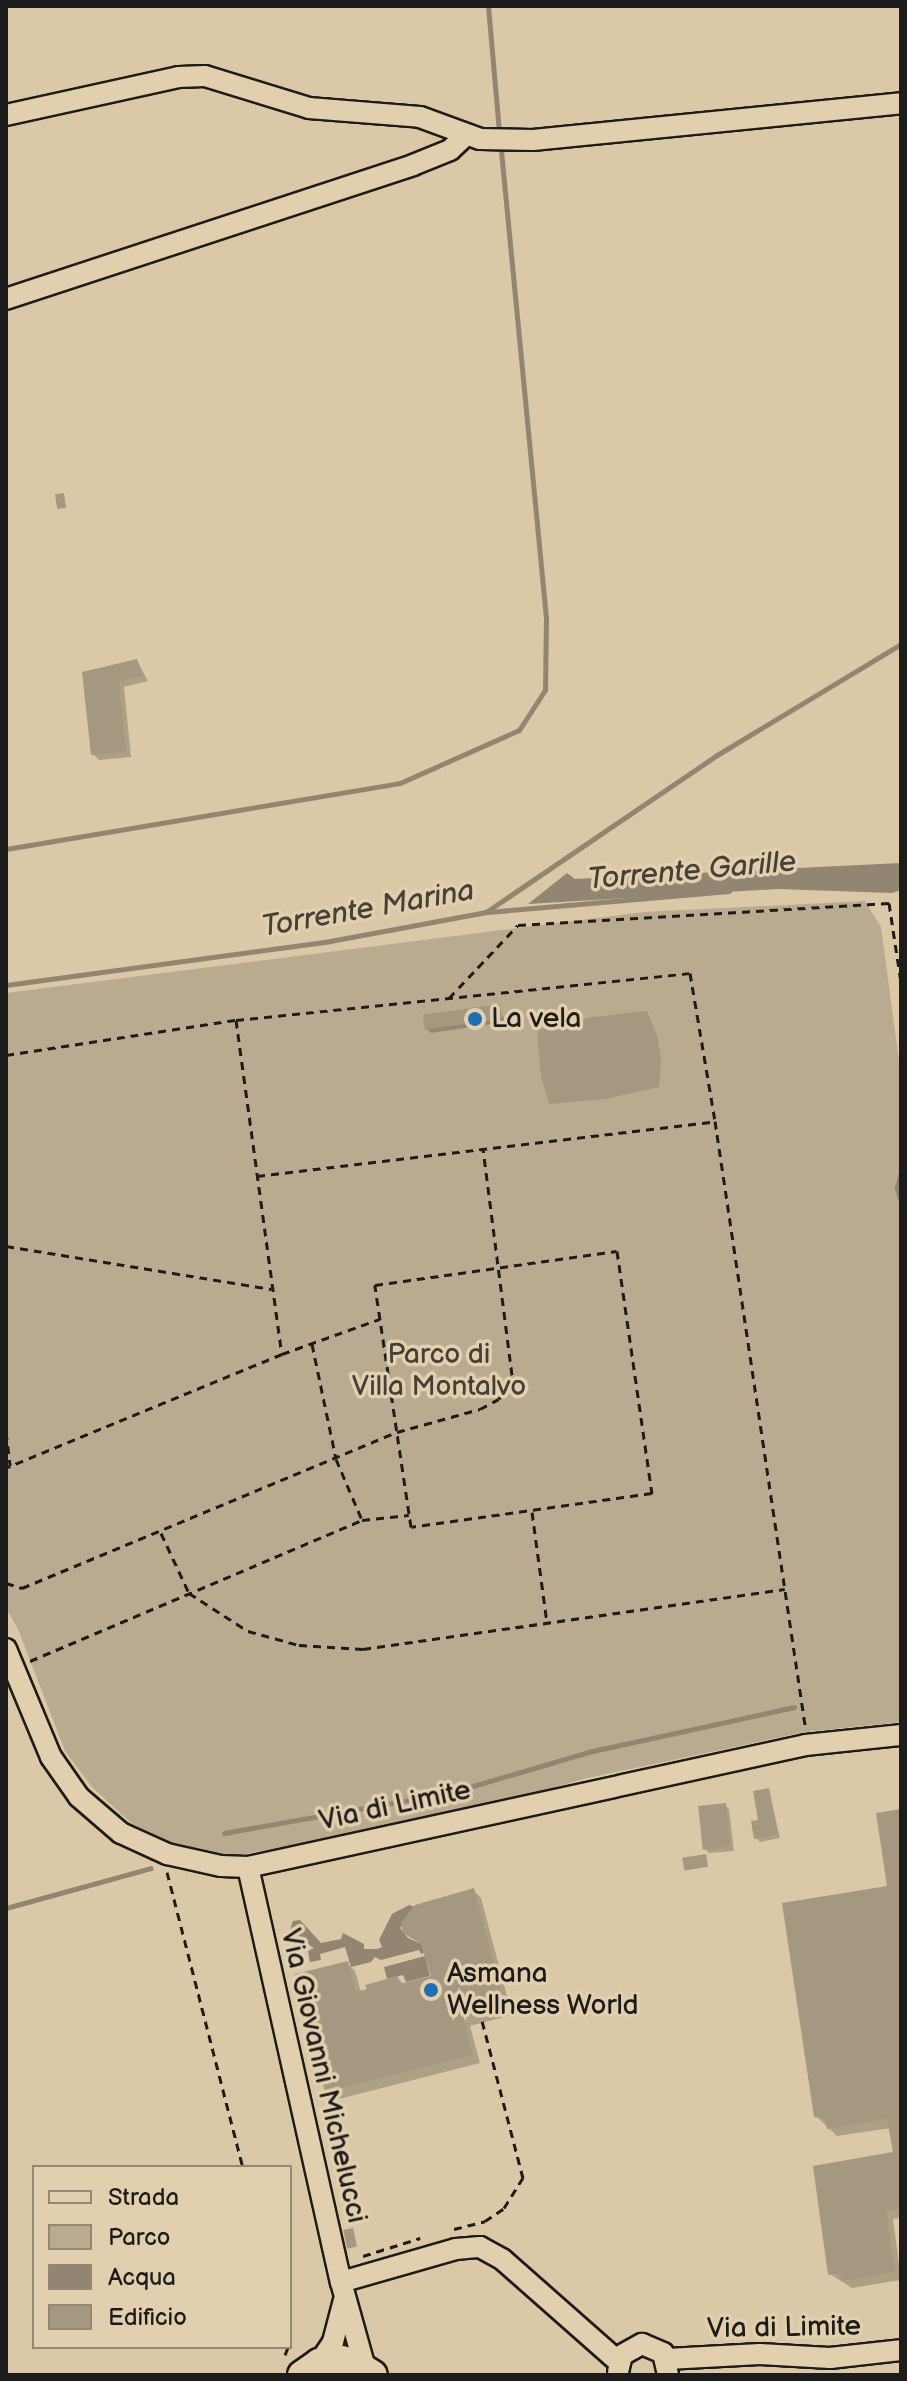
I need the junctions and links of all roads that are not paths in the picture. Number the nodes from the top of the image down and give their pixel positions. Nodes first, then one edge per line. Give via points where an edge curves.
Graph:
1 (901, 103) edge
2 (6, 115) edge
3 (473, 138) junction
4 (6, 299) edge
5 (10, 1658) edge
6 (901, 1735) edge
7 (248, 1867) junction
8 (341, 2281) junction
9 (901, 2350) edge
10 (302, 2364) edge
11 (667, 2367) edge
12 (619, 2368) edge
13 (369, 2372) edge

1 - 3 street via 533,140
2 - 3 street via 179,77 205,76 309,108 420,117
3 - 4 street via 413,165
5 - 7 street, Via di Limite via 51,1757 79,1797 121,1833 167,1854
6 - 7 street, Via di Limite via 806,1745
7 - 8 street, Via Giovanni Michelucci
8 - 10 street, Via Giovanni Michelucci via 333,2342
8 - 12 street via 480,2247 502,2259
8 - 13 street, Via Giovanni Michelucci
9 - 11 street, Via di Limite via 830,2358 749,2354
10 - 13 main road via 342,2360
11 - 12 street via 657,2348 642,2344 627,2349

